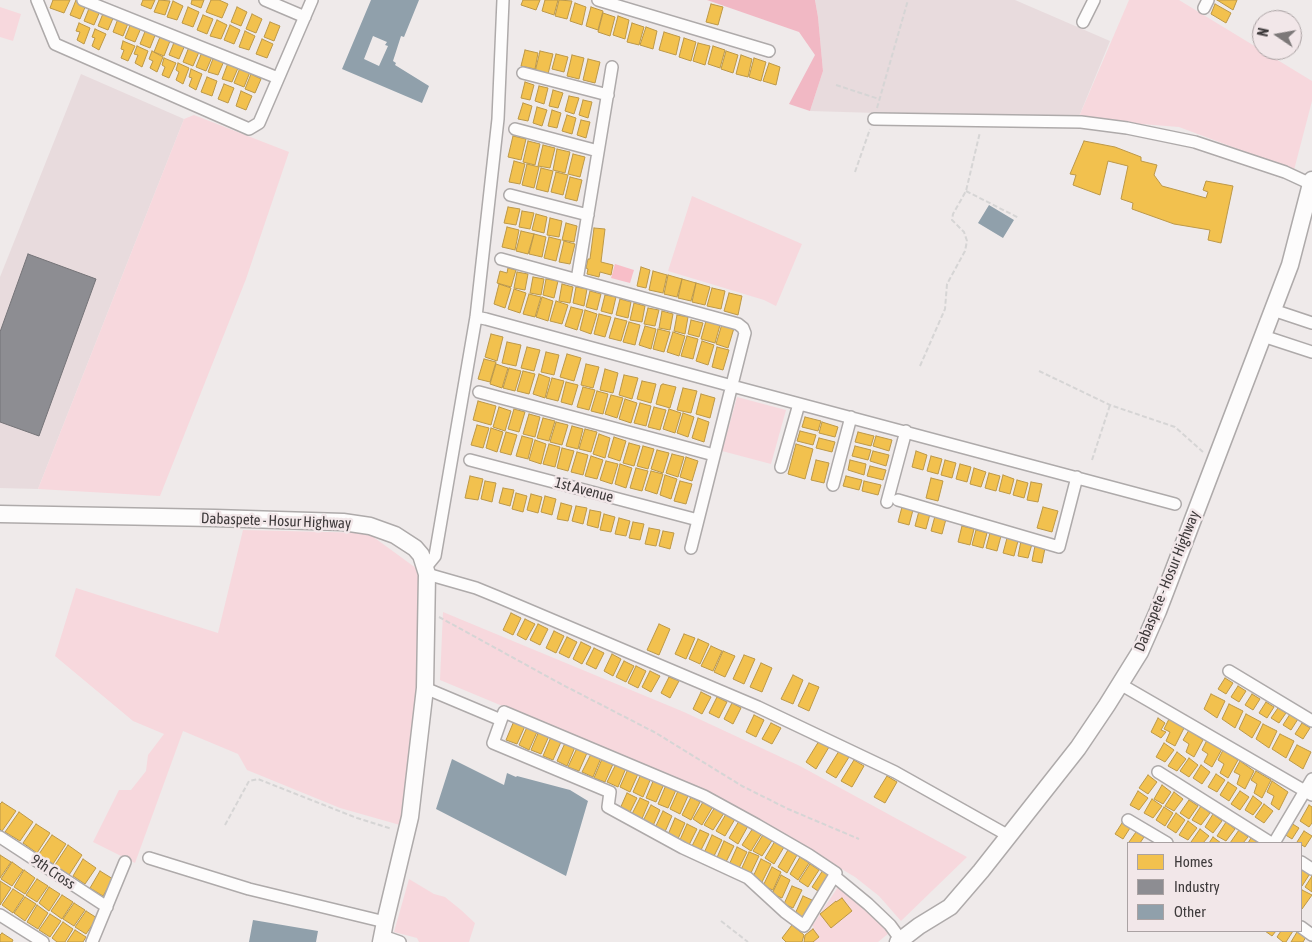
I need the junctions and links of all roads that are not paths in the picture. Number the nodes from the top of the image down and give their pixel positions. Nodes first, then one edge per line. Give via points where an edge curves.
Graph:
1 (37, 0) edge
2 (83, 0) edge
3 (265, 0) edge
4 (312, 0) edge
5 (503, 0) edge
6 (598, 0) edge
7 (1094, 0) edge
8 (305, 17) junction
9 (1083, 22) dead end
10 (769, 50) dead end
11 (612, 67) dead end
12 (523, 73) dead end
13 (278, 78) junction
14 (608, 95) junction
15 (874, 119) road end
16 (515, 129) dead end
17 (598, 151) junction
18 (1311, 182) edge
19 (510, 195) dead end
20 (588, 216) junction
21 (501, 259) dead end
22 (577, 280) junction
23 (1273, 310) junction
24 (476, 317) junction
25 (1312, 323) edge
26 (1263, 336) junction
27 (1312, 352) edge
28 (732, 386) junction
29 (479, 392) dead end
30 (799, 404) junction
31 (850, 417) junction
32 (906, 431) junction
33 (714, 455) junction
34 (470, 460) dead end
35 (781, 467) dead end
36 (1077, 477) junction
37 (833, 485) dead end
38 (1175, 504) dead end
39 (0, 514) edge
40 (698, 520) junction
41 (691, 548) dead end
42 (426, 570) junction
43 (1229, 672) dead end
44 (1120, 684) junction
45 (425, 688) junction
46 (501, 720) junction
47 (1312, 721) edge
48 (1158, 772) dead end
49 (1312, 779) edge
50 (1309, 792) edge
51 (1128, 820) dead end
52 (1009, 836) junction
53 (0, 837) edge
54 (1165, 842) edge
55 (1270, 842) edge
56 (1273, 842) edge
57 (149, 858) dead end
58 (125, 862) dead end
59 (834, 876) junction
60 (107, 908) junction
61 (0, 915) edge
62 (383, 933) edge
63 (899, 941) edge
64 (43, 942) edge
65 (92, 942) edge
66 (400, 942) edge

1 - 13 street via 54,44 249,128 259,123
2 - 13 street
3 - 8 street
4 - 8 street
5 - 24 street via 498,119
6 - 10 street
7 - 9 street
8 - 13 street
11 - 14 street
12 - 14 street
14 - 17 street
15 - 18 street via 1080,122 1137,130 1195,142
16 - 17 street
17 - 20 street
18 - 23 highway, Dabaspete - Hosur Highway via 1290,265
19 - 20 street
20 - 22 street
21 - 22 street
22 - 28 street via 738,324 745,333
23 - 25 street
23 - 26 highway, Dabaspete - Hosur Highway
24 - 28 street
24 - 42 street via 435,556
26 - 27 street
26 - 44 highway, Dabaspete - Hosur Highway via 1158,611 1140,652
28 - 30 street
28 - 33 street
29 - 33 street
30 - 31 street
30 - 35 street
31 - 32 street
31 - 37 street
32 - 36 street
32 - 36 street via 892,501 1059,547
33 - 40 street
34 - 40 street, 1st Avenue
36 - 38 street
39 - 42 highway, Dabaspete - Hosur Highway via 343,522 370,526 395,535 421,555
40 - 41 street
42 - 45 highway
42 - 52 street via 491,594 758,707 895,772
43 - 47 street
44 - 50 street
44 - 52 highway, Dabaspete - Hosur Highway via 1078,748
45 - 46 street
45 - 62 highway via 410,818
46 - 59 street via 504,712 704,796 810,855 836,873
46 - 59 street via 492,743 610,792 608,807 683,848 748,878 804,926
48 - 55 street
49 - 50 street
50 - 56 street
51 - 54 street
52 - 63 highway, Dabaspete - Hosur Highway via 950,907
53 - 60 street, 9th Cross
57 - 62 street
58 - 60 street
59 - 63 street via 890,925
60 - 65 street
61 - 64 street
62 - 66 street

